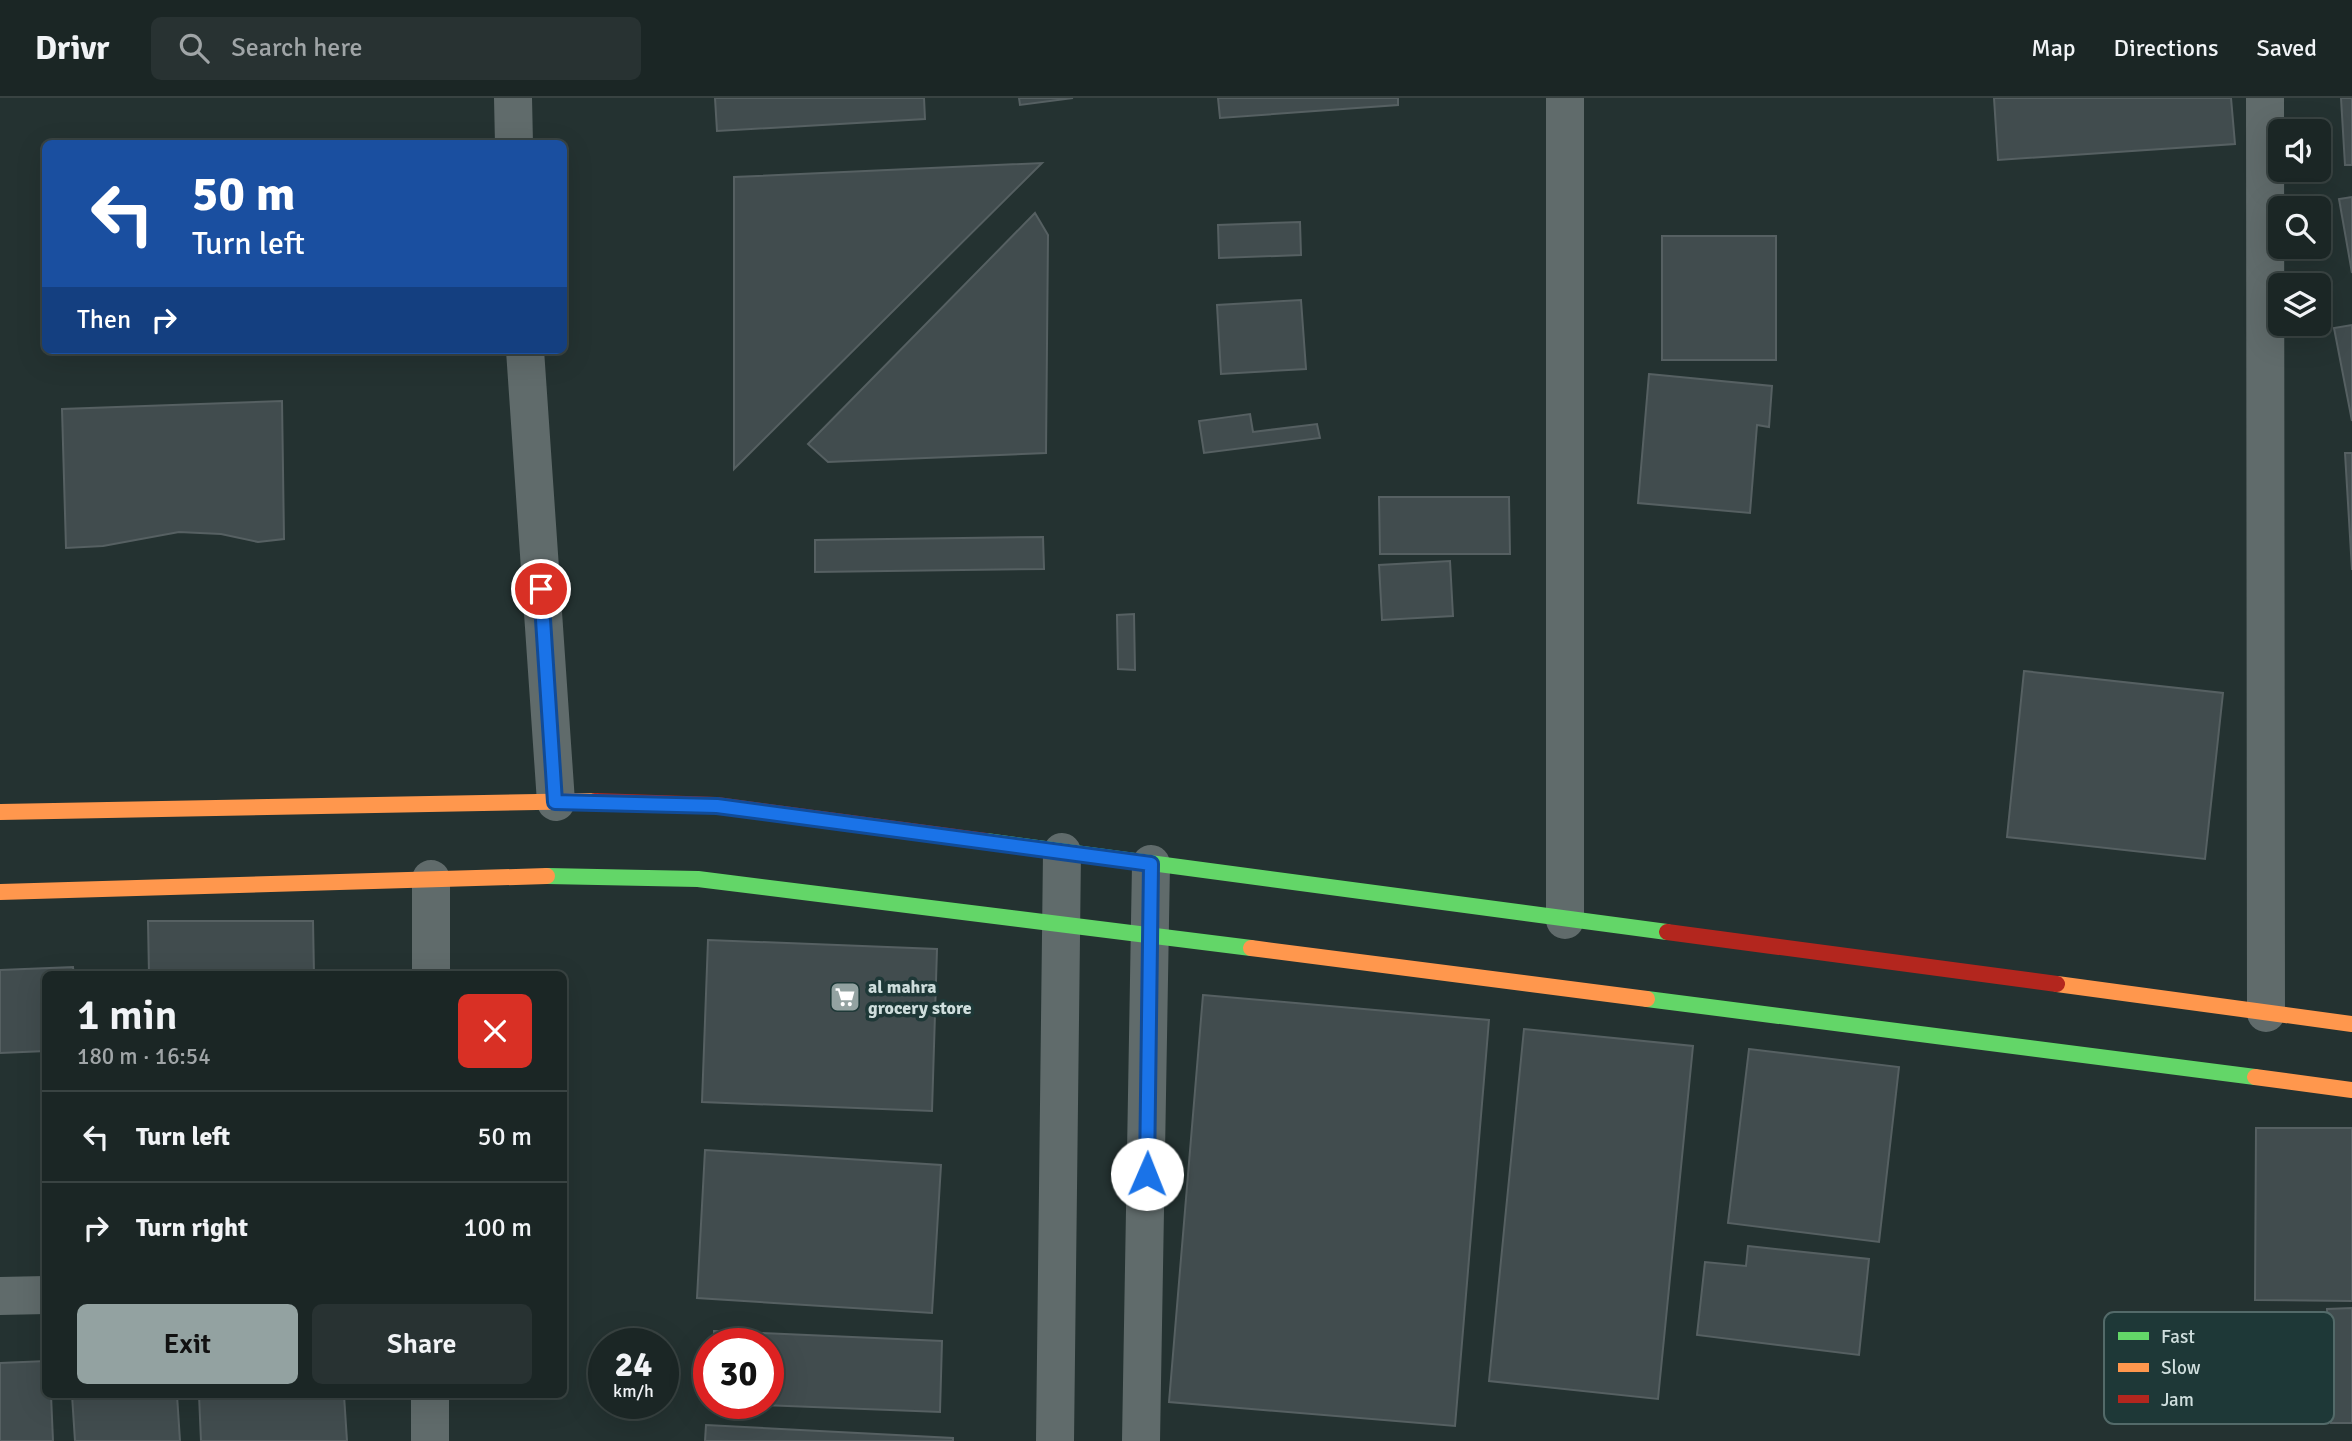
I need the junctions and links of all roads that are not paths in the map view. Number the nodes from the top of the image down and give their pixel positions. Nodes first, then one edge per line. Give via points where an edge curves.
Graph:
1 (513, 98) edge
2 (1565, 98) edge
3 (2266, 98) edge
4 (514, 140) edge
5 (525, 354) edge
6 (555, 802) junction
7 (0, 813) edge
8 (1062, 852) junction
9 (1151, 864) junction
10 (431, 879) junction
11 (0, 892) edge
12 (1565, 920) junction
13 (1063, 923) junction
14 (1152, 934) junction
15 (431, 971) edge
16 (2266, 1013) junction
17 (2352, 1024) edge
18 (2352, 1090) edge
19 (42, 1295) edge
20 (0, 1296) edge
21 (430, 1398) edge
22 (430, 1441) edge
23 (1055, 1441) edge
24 (1141, 1441) edge

1 - 4 street
2 - 12 street
3 - 16 street
5 - 6 street
6 - 7 main road
6 - 8 main road via 717,806
8 - 9 main road
8 - 13 street
9 - 12 main road
9 - 14 street
10 - 11 main road
10 - 13 main road via 564,875 698,879
10 - 15 street
12 - 16 main road
13 - 14 main road
13 - 23 street
14 - 18 main road
14 - 24 street
16 - 17 main road
19 - 20 street
21 - 22 street

